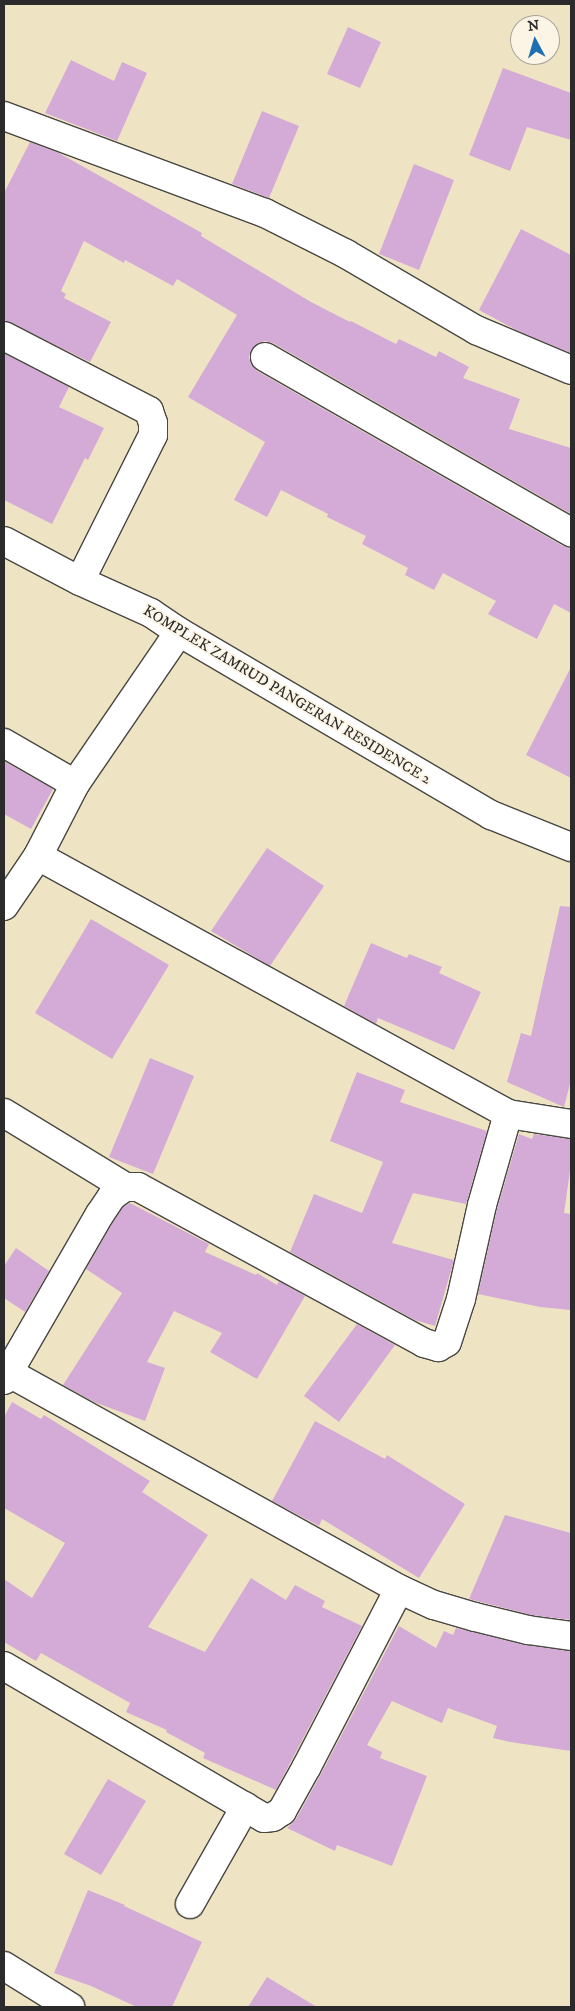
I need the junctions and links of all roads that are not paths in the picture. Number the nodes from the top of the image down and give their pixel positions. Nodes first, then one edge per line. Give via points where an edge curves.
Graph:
1 (4, 116) edge
2 (4, 336) edge
3 (265, 356) dead end
4 (571, 370) edge
5 (571, 532) edge
6 (4, 541) edge
7 (80, 581) junction
8 (179, 632) junction
9 (4, 743) edge
10 (75, 784) junction
11 (571, 847) edge
12 (38, 856) junction
13 (4, 906) edge
14 (4, 1113) edge
15 (508, 1114) junction
16 (571, 1124) edge
17 (125, 1187) junction
18 (5, 1374) edge
19 (399, 1589) junction
20 (571, 1636) edge
21 (4, 1666) edge
22 (245, 1807) junction
23 (190, 1904) dead end
24 (4, 1966) edge
25 (70, 2007) edge

1 - 4 street via 265,213 346,254 476,330
2 - 7 street via 149,411 153,423 153,435
3 - 5 street
6 - 7 street, KOMPLEK ZAMRUD PANGERAN RESIDENCE 2
7 - 8 street, KOMPLEK ZAMRUD PANGERAN RESIDENCE 2 via 151,613
8 - 10 street
8 - 11 street, KOMPLEK ZAMRUD PANGERAN RESIDENCE 2 via 491,815
9 - 10 street
10 - 12 street
12 - 13 street
12 - 15 street
14 - 17 street
15 - 16 street
15 - 17 street via 482,1205 461,1299 447,1342 438,1347 424,1343 138,1187
17 - 18 street via 112,1196 100,1214
18 - 19 street
19 - 20 street via 434,1605 528,1630
19 - 22 street via 282,1810 273,1817 264,1818
21 - 22 street
22 - 23 street
24 - 25 street

